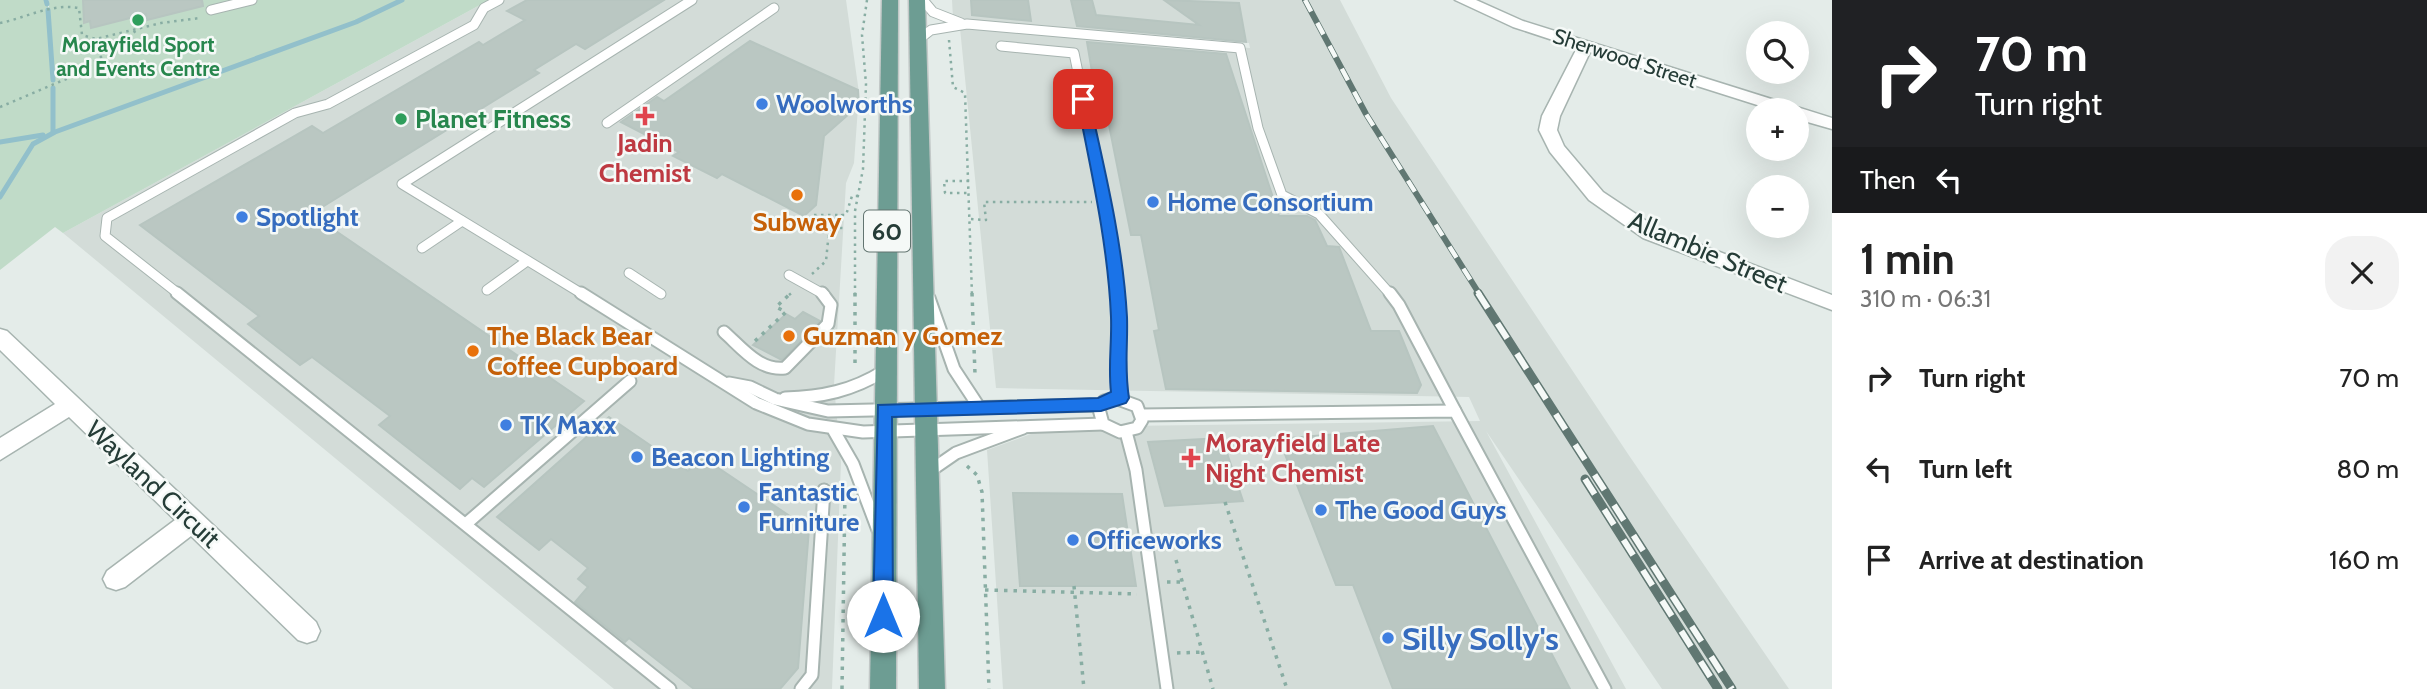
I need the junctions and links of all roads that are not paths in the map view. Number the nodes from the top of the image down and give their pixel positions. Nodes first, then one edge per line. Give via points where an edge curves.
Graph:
1 (252, 0) edge
2 (499, 0) edge
3 (692, 0) edge
4 (890, 0) edge
5 (917, 0) edge
6 (923, 0) edge
7 (1463, 0) edge
8 (774, 8) dead end
9 (211, 10) dead end
10 (967, 24) junction
11 (918, 40) junction
12 (1586, 45) junction
13 (1000, 46) dead end
14 (1752, 98) edge
15 (1809, 117) edge
16 (607, 123) dead end
17 (1832, 124) edge
18 (462, 221) junction
19 (422, 248) dead end
20 (527, 261) junction
21 (628, 273) dead end
22 (789, 275) dead end
23 (920, 279) junction
24 (487, 290) dead end
25 (661, 294) dead end
26 (1832, 303) edge
27 (724, 332) dead end
28 (0, 337) edge
29 (884, 372) junction
30 (630, 381) dead end
31 (726, 382) junction
32 (1121, 398) junction
33 (775, 399) junction
34 (69, 405) junction
35 (1101, 405) junction
36 (979, 407) junction
37 (1455, 411) junction
38 (1142, 415) junction
39 (924, 419) junction
40 (884, 420) junction
41 (1103, 424) junction
42 (1032, 425) junction
43 (834, 431) junction
44 (1126, 432) junction
45 (0, 450) edge
46 (925, 474) junction
47 (824, 489) dead end
48 (192, 521) junction
49 (467, 523) junction
50 (883, 542) junction
51 (116, 579) dead end
52 (307, 631) dead end
53 (670, 689) edge
54 (801, 689) edge
55 (883, 689) edge
56 (932, 689) edge
57 (1167, 689) edge
58 (1605, 689) edge

1 - 9 lane
2 - 49 lane via 484,8 474,25 328,104 295,113 107,218 104,236
3 - 18 lane via 402,184
4 - 29 main road, 60
5 - 11 main road, 60
6 - 10 lane via 933,12
7 - 12 street, Sherwood Street via 1501,18
8 - 16 lane
10 - 11 lane via 931,30
10 - 37 lane via 1240,48 1258,128 1282,195 1319,214 1371,270 1399,305
11 - 23 main road, 60
12 - 14 street, Sherwood Street
12 - 26 street, Allambie Street via 1548,130 1556,148 1596,196 1650,233
13 - 32 lane via 1073,53 1104,202 1119,318 1116,365
15 - 17 street
18 - 19 lane
18 - 20 lane
20 - 24 lane
20 - 31 lane
21 - 25 lane
22 - 27 lane via 825,295 831,305 828,324 785,368 772,369 760,363
23 - 36 lane via 942,326 959,385
23 - 39 main road, 60
28 - 34 street, Wayland Circuit
29 - 33 lane via 861,386 829,396
29 - 40 main road, 60
30 - 49 lane
31 - 33 lane
31 - 43 lane via 748,402
32 - 35 lane
32 - 38 lane via 1132,402
33 - 40 lane
34 - 45 street
34 - 48 street, Wayland Circuit
35 - 36 lane
35 - 41 lane via 1098,414
36 - 39 lane
37 - 38 lane
37 - 58 lane
38 - 44 lane via 1137,428
39 - 40 lane
39 - 40 lane
39 - 42 lane
39 - 46 main road, 60
40 - 43 lane
40 - 50 main road, 60
41 - 42 lane
41 - 44 lane
42 - 46 lane via 957,453
43 - 50 lane via 853,464
44 - 57 lane via 1136,470
46 - 56 main road, 60
47 - 54 lane via 812,675
48 - 51 street
48 - 52 street, Wayland Circuit
49 - 53 lane
50 - 55 main road, 60

